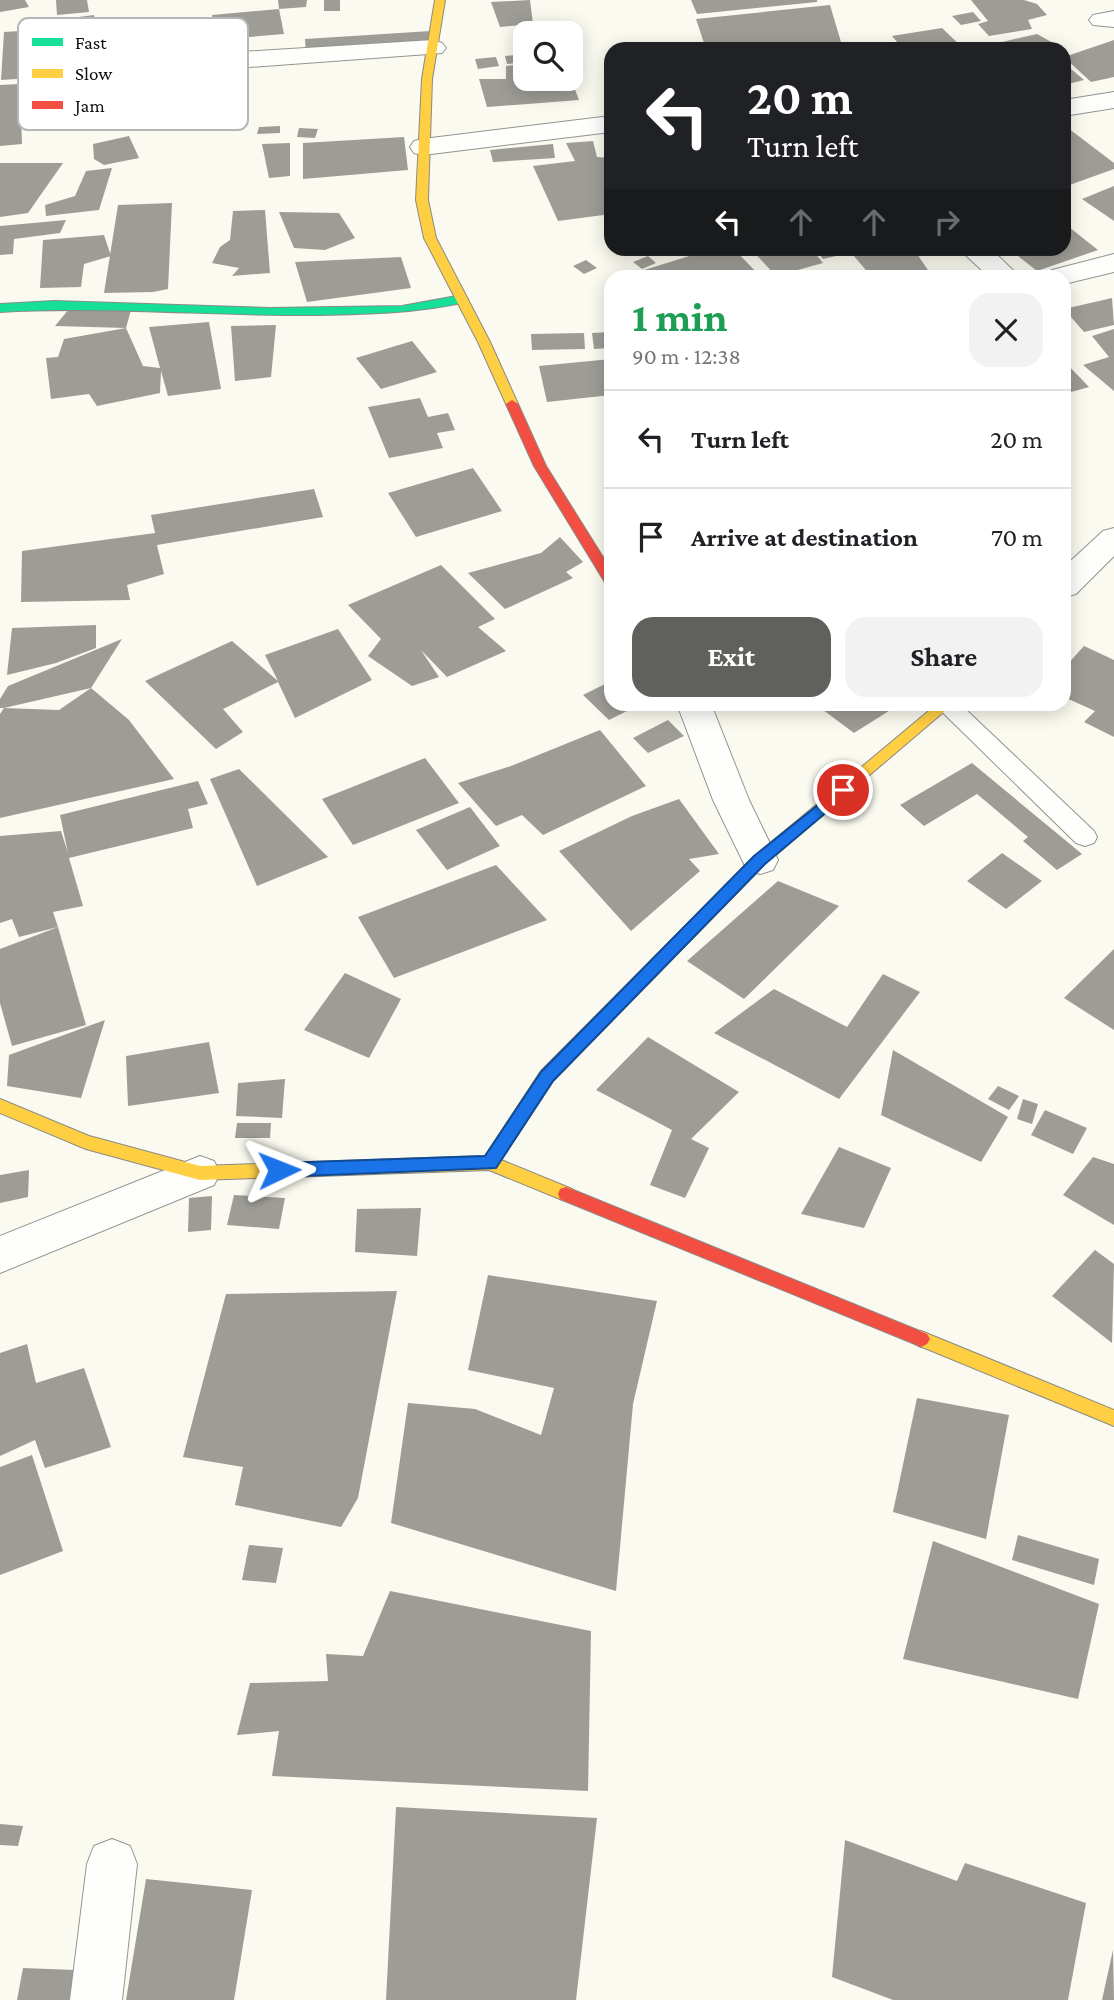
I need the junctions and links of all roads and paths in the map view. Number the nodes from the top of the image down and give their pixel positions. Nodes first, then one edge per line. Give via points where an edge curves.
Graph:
1 (440, 0) edge
2 (433, 48) junction
3 (248, 60) edge
4 (1114, 100) edge
5 (1071, 107) edge
6 (604, 125) edge
7 (423, 147) junction
8 (981, 256) edge
9 (1114, 263) edge
10 (998, 270) edge
11 (1071, 274) edge
12 (462, 299) junction
13 (0, 308) edge
14 (1114, 538) edge
15 (604, 570) edge
16 (1071, 579) edge
17 (697, 711) edge
18 (938, 711) edge
19 (953, 711) edge
20 (1085, 837) dead end
21 (760, 860) junction
22 (0, 1106) edge
23 (490, 1163) junction
24 (200, 1173) junction
25 (0, 1255) edge
26 (1114, 1418) edge
27 (112, 1864) dead end
28 (96, 2000) edge

1 - 2 street
2 - 3 street
2 - 7 street
4 - 5 street
6 - 7 street
7 - 12 street via 422,200 430,237
8 - 10 street
9 - 11 street
12 - 13 street via 402,310
12 - 15 street via 540,466
14 - 16 street
17 - 21 street
18 - 21 street
19 - 20 lane
21 - 23 street via 547,1076
22 - 24 street via 86,1142
23 - 24 street
23 - 26 street
24 - 25 street
27 - 28 street

